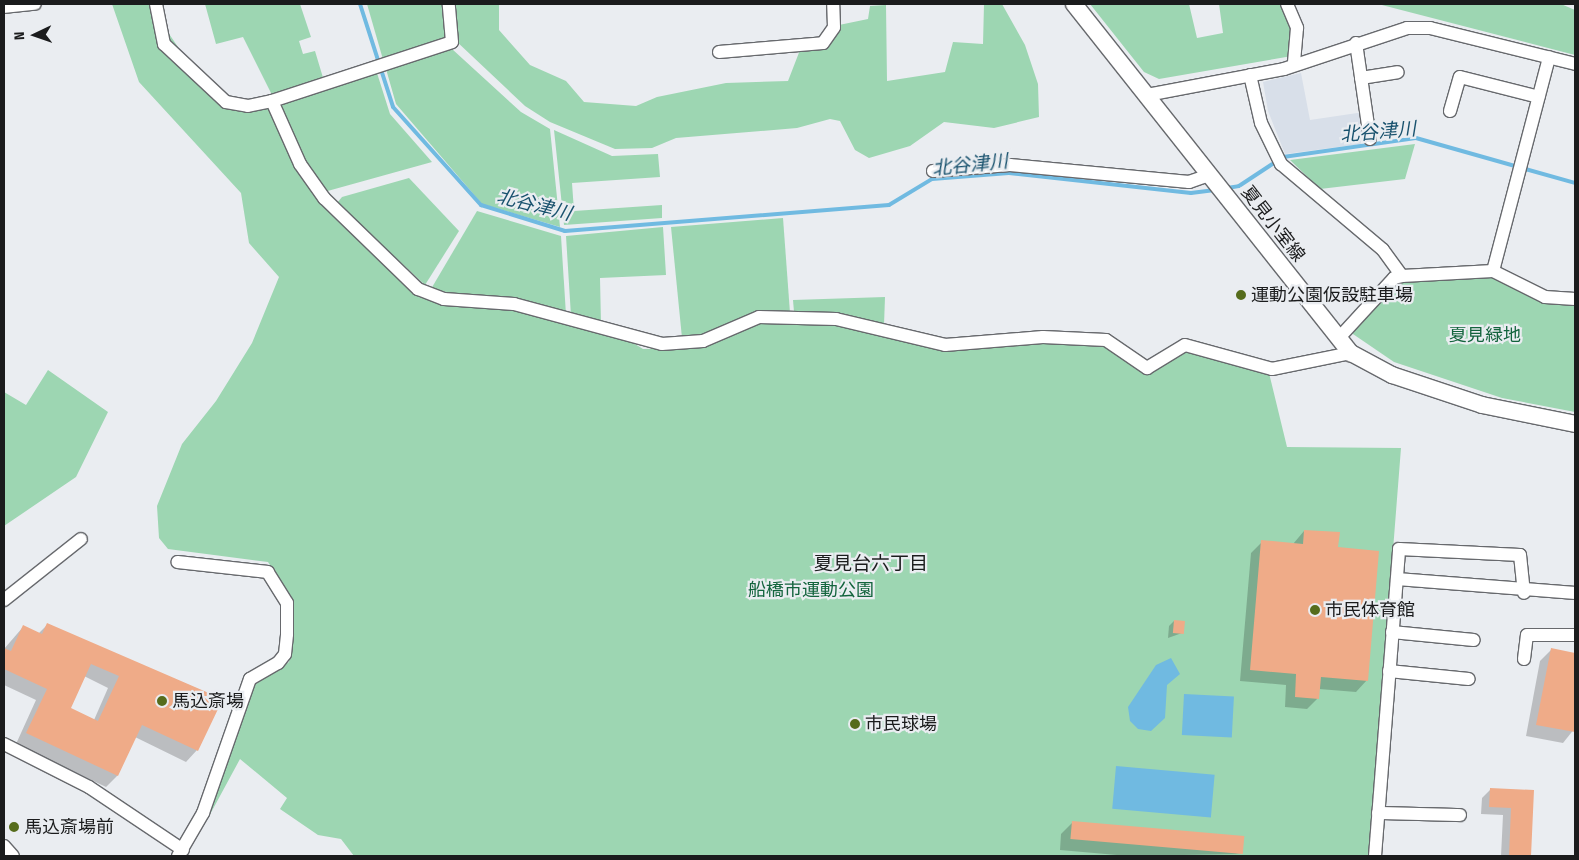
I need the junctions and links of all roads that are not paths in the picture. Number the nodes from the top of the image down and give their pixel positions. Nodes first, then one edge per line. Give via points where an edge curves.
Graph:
1 (35, 4) edge
2 (156, 4) edge
3 (449, 4) edge
4 (833, 4) edge
5 (1074, 4) edge
6 (1287, 4) edge
7 (4, 6) edge
8 (1356, 43) junction
9 (718, 52) dead end
10 (1549, 57) junction
11 (1575, 64) edge
12 (1294, 65) junction
13 (1398, 72) dead end
14 (1250, 75) junction
15 (1361, 78) junction
16 (1147, 96) junction
17 (1538, 97) junction
18 (272, 101) junction
19 (1450, 111) dead end
20 (1370, 139) dead end
21 (933, 171) dead end
22 (1216, 184) junction
23 (1493, 271) junction
24 (1402, 276) junction
25 (1575, 299) edge
26 (1338, 339) junction
27 (1351, 353) junction
28 (1575, 424) edge
29 (80, 538) dead end
30 (178, 562) dead end
31 (1396, 580) junction
32 (1524, 593) junction
33 (1575, 593) edge
34 (4, 600) edge
35 (1392, 632) junction
36 (1575, 635) edge
37 (1474, 640) dead end
38 (1524, 659) dead end
39 (1389, 671) junction
40 (1469, 679) dead end
41 (4, 744) edge
42 (1378, 814) junction
43 (1460, 815) dead end
44 (4, 846) edge
45 (180, 853) edge
46 (13, 856) edge
47 (1375, 856) edge

1 - 7 street
2 - 18 street via 164,44 217,96 238,105
3 - 18 street via 452,42
4 - 9 street via 834,27 823,43
5 - 16 main road, 夏見小室線
6 - 12 street via 1297,28
8 - 10 street via 1396,28 1430,28
8 - 12 street
8 - 15 street
10 - 11 street
10 - 17 street
12 - 14 street
13 - 15 street
14 - 16 street
14 - 24 street via 1261,123 1278,159 1383,250
15 - 20 street
16 - 22 main road, 夏見小室線
17 - 19 street via 1460,77
17 - 23 street
18 - 27 street via 300,164 324,198 418,289 444,299 514,304 662,344 703,341 750,319 768,317 836,319 945,345 1043,337 1106,340 1147,368 1185,345 1272,369
21 - 22 street via 1010,165
22 - 26 main road, 夏見小室線
23 - 24 street
23 - 25 street via 1544,297
24 - 26 street via 1394,278
26 - 27 main road, 夏見小室線
27 - 28 main road, 夏見小室線 via 1392,375 1482,405
29 - 34 street
30 - 45 street via 268,572 287,603 285,654 250,679 203,813
31 - 32 street
31 - 32 street via 1399,549 1520,555
31 - 35 street
32 - 33 street
35 - 37 street
35 - 39 street
36 - 38 street via 1527,635
39 - 40 street
39 - 42 street
41 - 45 street via 89,787
42 - 43 street
42 - 47 street
44 - 46 street

